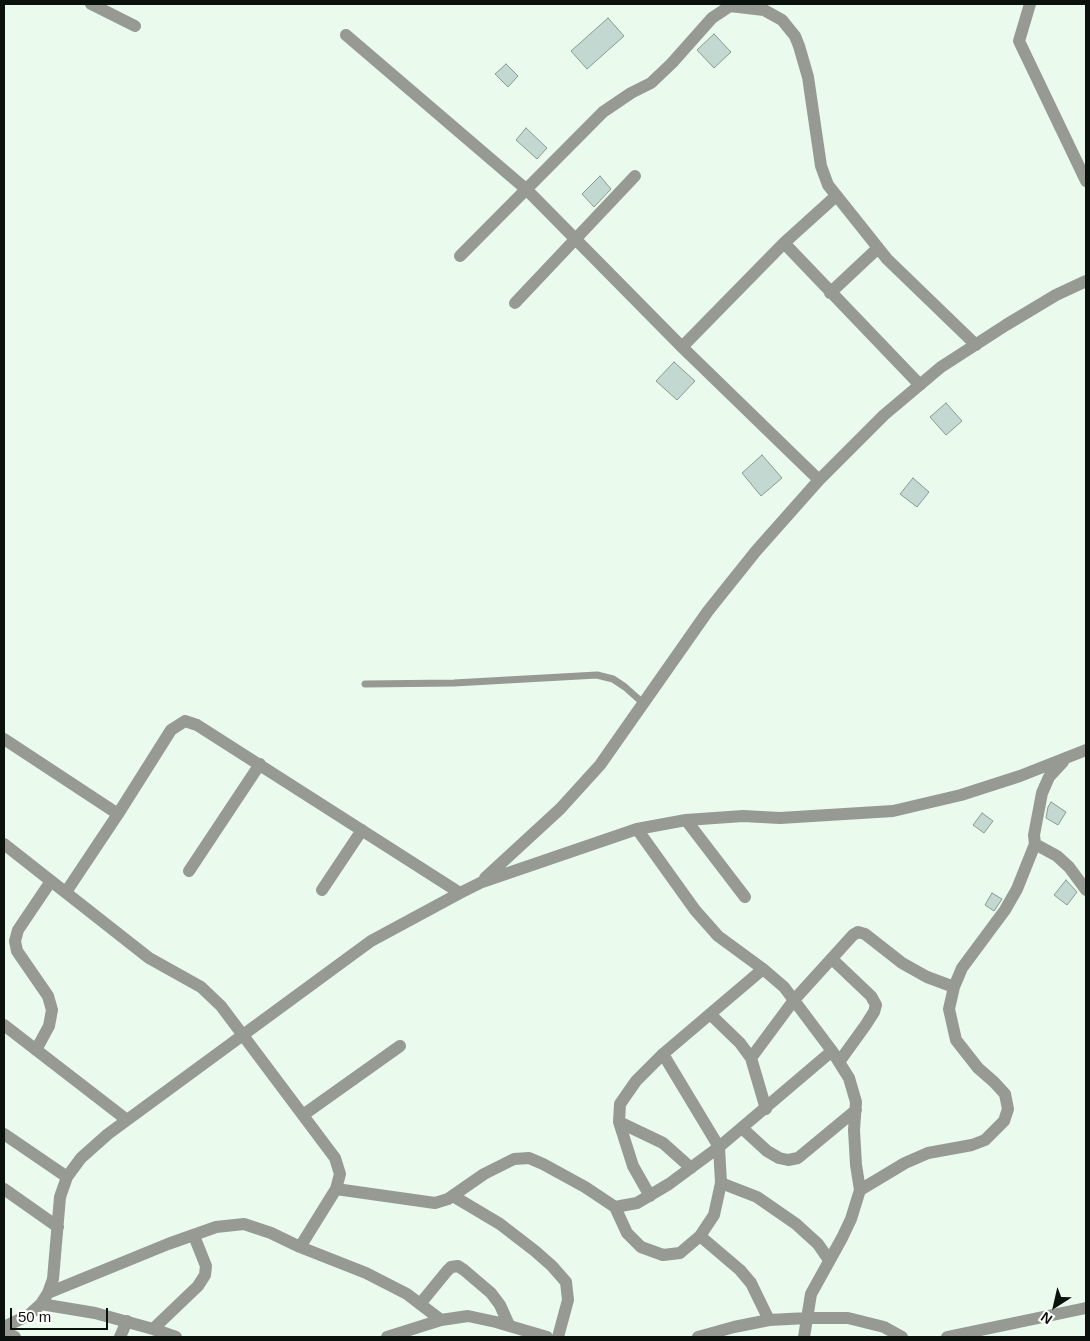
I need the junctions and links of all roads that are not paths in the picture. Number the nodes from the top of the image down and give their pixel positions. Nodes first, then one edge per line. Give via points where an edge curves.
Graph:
1 (91, 4) edge
2 (1030, 4) edge
3 (135, 26) dead end
4 (346, 35) dead end
5 (635, 176) dead end
6 (1086, 181) edge
7 (527, 190) junction
8 (836, 196) junction
9 (574, 239) junction
10 (784, 243) junction
11 (878, 248) junction
12 (460, 256) dead end
13 (1086, 281) edge
14 (830, 293) junction
15 (515, 303) dead end
16 (976, 344) junction
17 (682, 347) junction
18 (920, 385) junction
19 (818, 480) junction
20 (364, 684) dead end
21 (643, 703) junction
22 (4, 739) edge
23 (1086, 750) edge
24 (1065, 760) junction
25 (260, 764) junction
26 (118, 814) junction
27 (686, 820) junction
28 (637, 829) junction
29 (362, 830) junction
30 (4, 844) edge
31 (1035, 844) junction
32 (189, 871) dead end
33 (51, 881) junction
34 (482, 882) junction
35 (322, 890) dead end
36 (1086, 890) edge
37 (66, 892) junction
38 (460, 893) junction
39 (746, 897) dead end
40 (832, 959) junction
41 (764, 969) junction
42 (954, 987) junction
43 (794, 1000) junction
44 (710, 1014) junction
45 (4, 1025) edge
46 (242, 1036) junction
47 (400, 1046) dead end
48 (36, 1050) junction
49 (663, 1054) junction
50 (836, 1057) junction
51 (751, 1058) junction
52 (766, 1109) junction
53 (856, 1110) junction
54 (303, 1115) junction
55 (127, 1120) junction
56 (619, 1122) junction
57 (742, 1128) junction
58 (4, 1134) edge
59 (719, 1147) junction
60 (691, 1168) junction
61 (67, 1177) junction
62 (721, 1184) junction
63 (4, 1189) edge
64 (336, 1189) junction
65 (860, 1190) junction
66 (453, 1196) junction
67 (650, 1196) junction
68 (615, 1207) junction
69 (58, 1226) junction
70 (194, 1236) junction
71 (700, 1236) junction
72 (300, 1247) junction
73 (829, 1260) junction
74 (45, 1298) junction
75 (420, 1304) junction
76 (1086, 1308) edge
77 (808, 1318) junction
78 (441, 1320) junction
79 (769, 1320) junction
80 (127, 1322) junction
81 (509, 1325) junction
82 (4, 1327) edge
83 (153, 1328) junction
84 (4, 1331) edge
85 (995, 1332) edge
86 (414, 1333) edge
87 (14, 1337) edge
88 (120, 1337) edge
89 (176, 1337) edge
90 (387, 1337) edge
91 (547, 1337) edge
92 (558, 1337) edge
93 (698, 1337) edge
94 (804, 1337) edge
95 (902, 1337) edge
96 (947, 1337) edge

1 - 3 street
2 - 6 street via 1019,41
4 - 7 street
5 - 9 street
7 - 8 street via 603,112 651,83 712,18 730,6 764,10 782,20 795,36 808,77 821,166 828,186
7 - 9 street
7 - 12 street
8 - 10 street
8 - 11 street
9 - 15 street
9 - 17 street
10 - 14 street
10 - 17 street
11 - 14 street
11 - 16 street
13 - 16 street via 1056,295
14 - 18 street
16 - 18 street
17 - 19 street
18 - 19 street via 884,415
19 - 21 street via 708,611
20 - 21 lane via 597,675 613,679
21 - 34 street via 600,765
22 - 26 street
23 - 24 street
24 - 27 street via 961,795 893,811
24 - 31 street via 1049,777 1042,793
25 - 26 street via 197,724 185,721 171,730
25 - 29 street
25 - 32 street
26 - 37 street
27 - 28 street
27 - 39 street
28 - 34 street
28 - 41 street via 695,910 718,936
29 - 35 street
29 - 38 street
30 - 33 street
31 - 36 street via 1057,856
31 - 42 street via 1017,889 962,968
33 - 37 street
33 - 48 street via 18,930 16,941 17,951 48,996 52,1010 49,1026
34 - 38 street
37 - 46 street via 149,958 201,987 221,1006
38 - 46 street via 371,941
40 - 42 street via 858,932 902,963
40 - 43 street
40 - 50 street via 871,996 876,1005 865,1026
41 - 43 street
41 - 44 street
42 - 65 street via 950,1009 956,1040 1004,1094 1008,1110 1004,1122 985,1140 928,1153
43 - 50 street
43 - 51 street
44 - 49 street
44 - 51 street
45 - 48 street
46 - 54 street
46 - 55 street
47 - 54 street
48 - 55 street
49 - 56 street via 636,1081 620,1104
49 - 59 street
50 - 52 street
50 - 53 street via 849,1078
51 - 52 street
52 - 57 street
53 - 57 street via 798,1158 788,1160 766,1151
53 - 65 street via 854,1130
54 - 64 street via 335,1158 340,1174
55 - 61 street via 81,1158
56 - 60 street via 663,1143
56 - 67 street via 633,1166
57 - 59 street
58 - 61 street
59 - 60 street
59 - 62 street
60 - 67 street
61 - 69 street via 60,1197
62 - 71 street via 714,1215
62 - 73 street via 757,1197 818,1244
63 - 69 street
64 - 66 street via 435,1203
64 - 72 street
65 - 73 street via 851,1219
66 - 68 street via 484,1174 514,1159 529,1158 585,1187
66 - 92 street via 528,1245 566,1282 568,1300
67 - 68 street via 637,1203
68 - 71 street via 627,1233 642,1247 664,1254 680,1253
69 - 74 street via 53,1279
70 - 72 street via 216,1227 244,1224
70 - 74 street via 168,1244
70 - 83 street via 206,1266 205,1275 198,1286
71 - 79 street via 752,1284
72 - 75 street via 366,1273
73 - 77 street via 811,1294
74 - 80 street
74 - 82 street via 29,1315
75 - 78 street
75 - 81 street via 446,1271 458,1266 491,1293
76 - 85 street
77 - 79 street
77 - 94 street
77 - 95 street via 848,1318 884,1327
78 - 81 street via 468,1316
78 - 86 street
79 - 93 street
80 - 83 street
80 - 88 street
81 - 91 street
83 - 89 street
84 - 87 street
85 - 96 street
86 - 90 street

